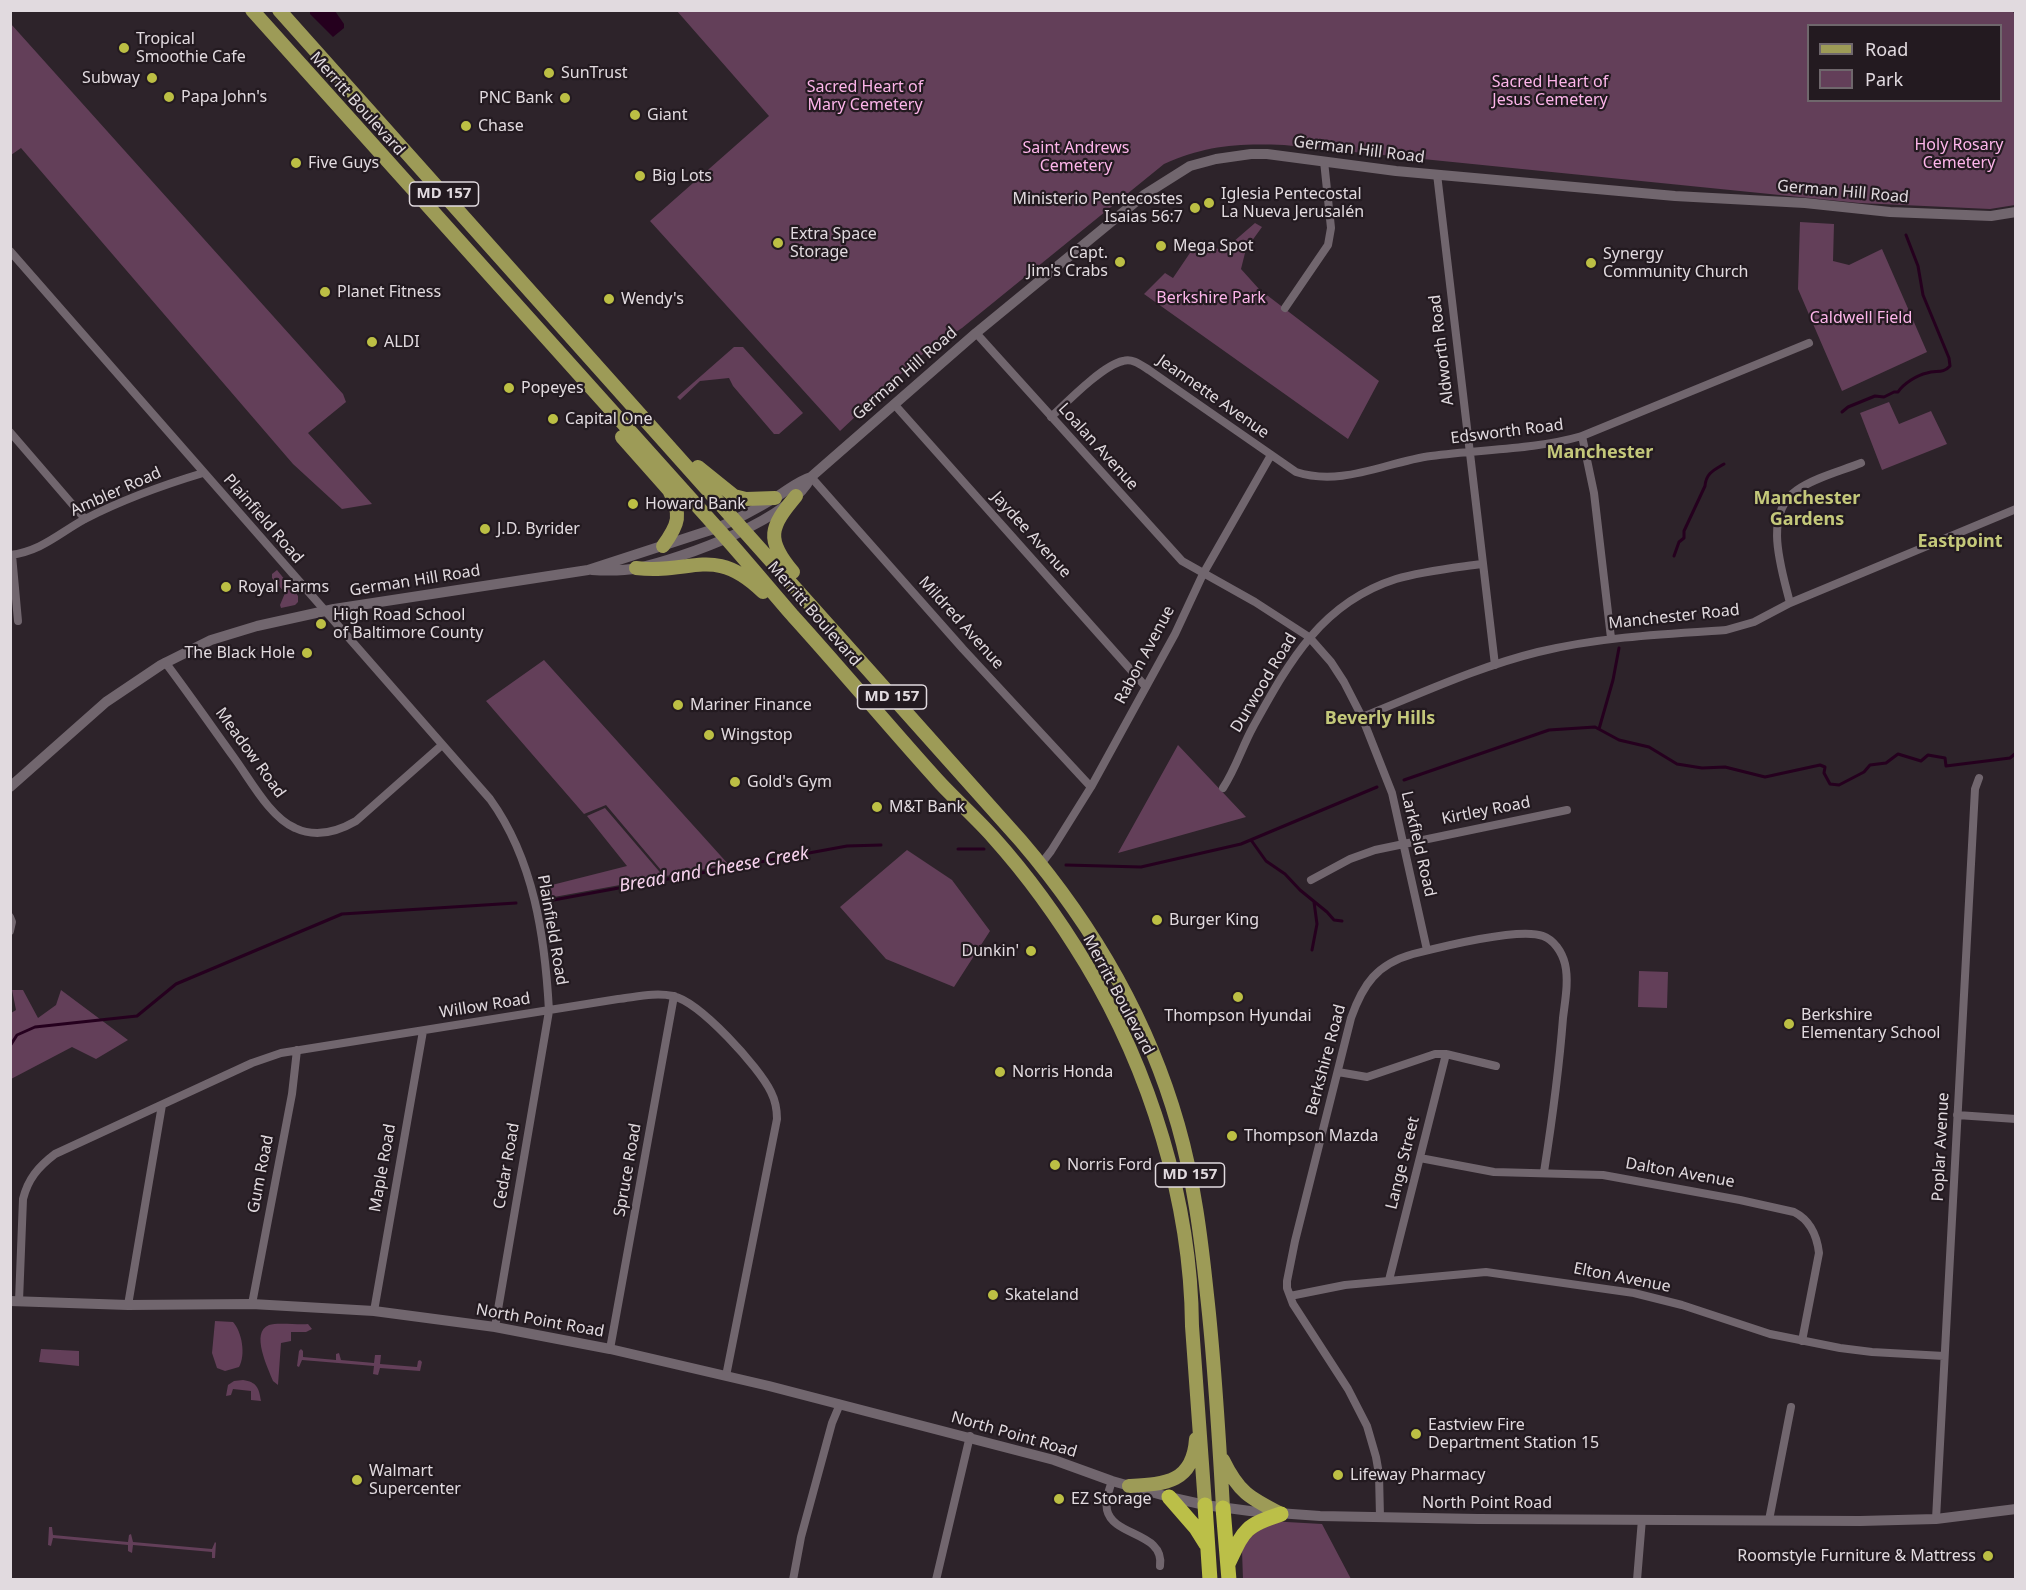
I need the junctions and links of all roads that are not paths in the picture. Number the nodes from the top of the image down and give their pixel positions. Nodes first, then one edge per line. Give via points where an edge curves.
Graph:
1 (252, 10) edge
2 (279, 10) edge
3 (1324, 161) junction
4 (1437, 174) junction
5 (2016, 212) edge
6 (10, 251) edge
7 (1284, 308) dead end
8 (976, 333) junction
9 (1809, 343) dead end
10 (894, 404) junction
11 (612, 413) junction
12 (1051, 417) junction
13 (10, 432) edge
14 (659, 435) junction
15 (1582, 436) junction
16 (1469, 452) junction
17 (1271, 455) junction
18 (1861, 463) dead end
19 (202, 473) junction
20 (811, 477) junction
21 (796, 496) junction
22 (775, 498) junction
23 (2016, 509) edge
24 (85, 519) junction
25 (740, 525) junction
26 (722, 533) junction
27 (663, 546) junction
28 (11, 555) edge
29 (1481, 564) junction
30 (636, 568) junction
31 (588, 570) junction
32 (1203, 574) junction
33 (778, 598) junction
34 (1790, 603) junction
35 (324, 611) junction
36 (18, 621) dead end
37 (826, 623) junction
38 (1309, 637) junction
39 (1611, 638) junction
40 (165, 662) junction
41 (1495, 665) junction
42 (1146, 687) junction
43 (1362, 717) junction
44 (442, 745) junction
45 (1980, 778) dead end
46 (11, 786) edge
47 (1090, 787) junction
48 (1223, 788) dead end
49 (1567, 810) dead end
50 (994, 838) junction
51 (1404, 843) junction
52 (1041, 864) junction
53 (1025, 876) junction
54 (1311, 880) dead end
55 (10, 917) edge
56 (1080, 917) junction
57 (11, 931) edge
58 (1427, 950) junction
59 (674, 996) junction
60 (549, 1011) junction
61 (423, 1031) junction
62 (297, 1050) junction
63 (1446, 1054) junction
64 (1496, 1066) dead end
65 (1338, 1072) junction
66 (162, 1105) junction
67 (1957, 1115) junction
68 (2016, 1119) edge
69 (1420, 1158) junction
70 (1544, 1173) junction
71 (1389, 1280) junction
72 (1290, 1296) junction
73 (15, 1301) edge
74 (128, 1305) junction
75 (252, 1305) junction
76 (374, 1311) junction
77 (495, 1326) junction
78 (1802, 1341) junction
79 (610, 1349) junction
80 (1944, 1356) junction
81 (726, 1376) junction
82 (840, 1404) junction
83 (1791, 1407) dead end
84 (1198, 1416) junction
85 (970, 1436) junction
86 (1220, 1455) junction
87 (1112, 1481) junction
88 (1129, 1486) junction
89 (1169, 1497) junction
90 (1205, 1505) junction
91 (1223, 1508) junction
92 (2016, 1509) edge
93 (1281, 1514) junction
94 (1380, 1517) junction
95 (1642, 1519) junction
96 (1936, 1519) junction
97 (1769, 1520) junction
98 (1208, 1548) junction
99 (1160, 1566) dead end
100 (1229, 1572) edge
101 (793, 1580) edge
102 (936, 1580) edge
103 (1210, 1580) edge
104 (1637, 1580) edge

1 - 11 main road, Merritt Boulevard / MD 157
2 - 14 main road, Merritt Boulevard / MD 157
3 - 4 street, German Hill Road
3 - 7 street via 1331,228 1328,246
3 - 8 street, German Hill Road via 1251,154 1190,166 1143,195
4 - 5 street, German Hill Road via 1890,212 1981,216
4 - 16 street, Aldworth Road
6 - 19 street, Plainfield Road
8 - 10 street, German Hill Road
8 - 12 street, Loalan Avenue
9 - 15 street, Edsworth Road
10 - 20 street, German Hill Road
10 - 42 street, Jaydee Avenue
11 - 26 main road, Merritt Boulevard / MD 157
11 - 27 main road via 607,417 674,499 678,520
12 - 17 street, Jeannette Avenue via 1113,365 1132,360
12 - 32 street, Loalan Avenue via 1171,551
13 - 24 street
14 - 22 main road via 734,496
14 - 25 main road, Merritt Boulevard / MD 157
15 - 16 street, Edsworth Road via 1551,444
15 - 39 street via 1594,493
16 - 17 street, Edsworth Road via 1429,456 1326,478 1296,472
16 - 29 street, Aldworth Road
17 - 32 street, Rabon Avenue
18 - 34 street via 1801,488 1783,506 1777,531
19 - 24 street, Ambler Road
19 - 35 street, Plainfield Road
20 - 21 street, German Hill Road
20 - 22 street, German Hill Road
20 - 47 street, Mildred Avenue
21 - 25 street, German Hill Road
21 - 37 main road via 779,516 776,547 829,614
22 - 25 street, German Hill Road
23 - 34 street, Manchester Road
24 - 28 street, Ambler Road via 48,544
25 - 26 street, German Hill Road
25 - 37 main road, Merritt Boulevard / MD 157
26 - 27 street, German Hill Road
26 - 30 street, German Hill Road
26 - 33 main road, Merritt Boulevard / MD 157
27 - 31 street, German Hill Road
28 - 36 street
29 - 38 street, Durwood Road via 1413,575 1369,589 1341,607
29 - 41 street, Aldworth Road
30 - 31 street, German Hill Road
30 - 33 main road via 715,564 738,571 767,595
31 - 35 street, German Hill Road
32 - 38 street, Larkfield Road
32 - 42 street, Rabon Avenue
33 - 50 main road, Merritt Boulevard / MD 157
34 - 39 street, Manchester Road via 1754,622 1726,630
35 - 40 street, German Hill Road via 229,634
35 - 44 street, Plainfield Road
37 - 52 main road, Merritt Boulevard / MD 157
38 - 43 street, Larkfield Road via 1337,670
38 - 48 street, Durwood Road via 1267,702
39 - 41 street, Manchester Road
40 - 44 street, Meadow Road via 265,802 289,825 304,831 325,833 356,821
40 - 46 street, German Hill Road via 106,702
41 - 43 street, Manchester Road
42 - 47 street, Rabon Avenue
43 - 51 street, Larkfield Road via 1392,794
44 - 60 street, Plainfield Road via 490,799 522,855 539,925
45 - 67 street, Poplar Avenue via 1975,789
47 - 52 street, Rabon Avenue
49 - 51 street, Kirtley Road
50 - 52 main road via 1003,840 1026,866
50 - 53 main road, Merritt Boulevard / MD 157
51 - 54 street, Kirtley Road via 1350,860
51 - 58 street, Larkfield Road
52 - 56 main road, Merritt Boulevard / MD 157
53 - 56 main road via 1038,876
53 - 84 main road, Merritt Boulevard / MD 157 via 1104,995 1155,1115 1186,1254
55 - 57 street
56 - 86 main road, Merritt Boulevard / MD 157 via 1142,1029 1178,1127 1202,1247
58 - 65 street, Berkshire Road via 1382,968 1365,986 1351,1018
58 - 70 street, Berkshire Road via 1526,933 1548,939 1562,955 1566,980 1561,1044
59 - 60 street, Willow Road via 647,995
59 - 79 street, Spruce Road
59 - 81 street, Willow Road via 697,1007 755,1069 771,1092 777,1112
60 - 61 street, Willow Road
60 - 77 street, Cedar Road
61 - 62 street, Willow Road
61 - 76 street, Maple Road
62 - 66 street, Willow Road via 252,1063
62 - 75 street, Gum Road
63 - 64 street
63 - 65 street via 1428,1056 1367,1077
63 - 69 street, Lange Street
65 - 72 street, Berkshire Road via 1287,1271
66 - 73 street, Willow Road via 54,1154 37,1170 23,1199
66 - 74 street
67 - 68 street
67 - 80 street, Poplar Avenue
69 - 70 street, Dalton Avenue via 1494,1172
69 - 71 street, Lange Street
70 - 78 street, Dalton Avenue via 1587,1173 1626,1179 1751,1202 1802,1216 1816,1238 1819,1253
71 - 72 street, Elton Avenue
71 - 78 street, Elton Avenue via 1486,1272 1609,1289 1659,1299
72 - 94 street, Berkshire Road via 1367,1426 1378,1466
73 - 74 street, North Point Road
74 - 75 street, North Point Road
75 - 76 street, North Point Road
76 - 77 street, North Point Road
77 - 79 street, North Point Road
78 - 80 street, Elton Avenue via 1857,1351
79 - 81 street, North Point Road
80 - 96 street, Poplar Avenue
81 - 82 street, North Point Road
82 - 85 street, North Point Road
82 - 101 street via 801,1537
83 - 97 street
84 - 88 main road via 1196,1444 1183,1474 1161,1484
84 - 90 main road, Merritt Boulevard / MD 157
85 - 87 street, North Point Road
85 - 102 street
86 - 91 main road, Merritt Boulevard / MD 157
86 - 93 main road via 1243,1492
87 - 88 street, North Point Road
87 - 99 street via 1107,1501 1109,1516 1155,1547
88 - 89 street, North Point Road
89 - 90 street, North Point Road
89 - 98 highway
90 - 91 street, North Point Road
90 - 98 highway
91 - 93 street, North Point Road
91 - 100 highway
92 - 96 street, North Point Road
93 - 94 street, North Point Road
93 - 100 highway via 1244,1531
94 - 95 street, North Point Road
95 - 97 street, North Point Road
95 - 104 street
96 - 97 street, North Point Road
98 - 103 highway

